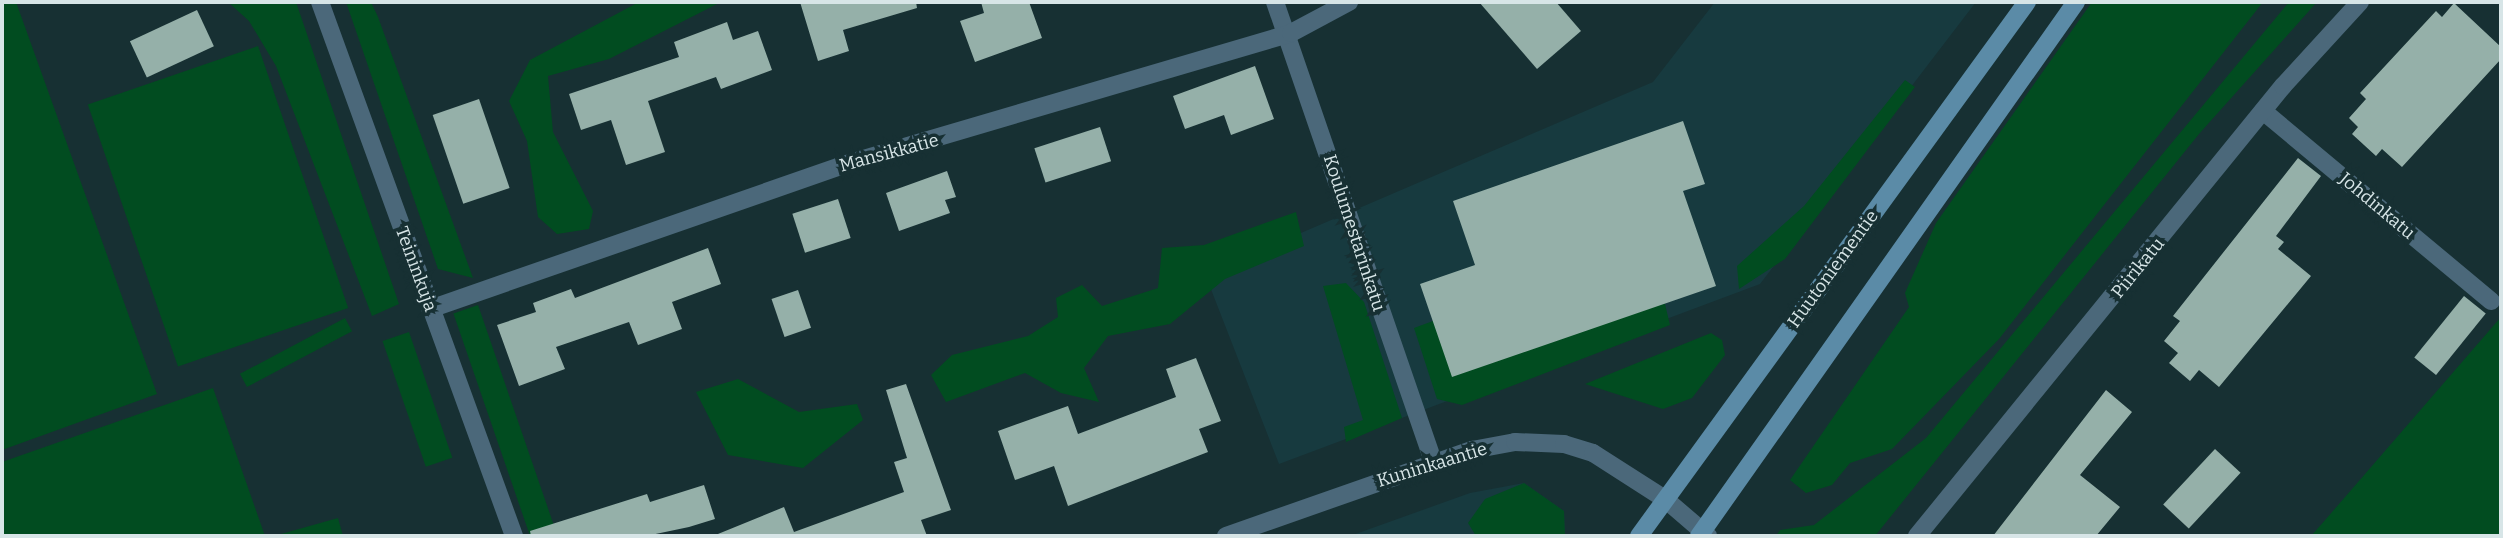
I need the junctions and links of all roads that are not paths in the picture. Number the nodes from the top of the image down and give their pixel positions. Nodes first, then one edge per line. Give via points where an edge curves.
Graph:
1 (320, 2) edge
2 (1275, 2) edge
3 (1349, 2) edge
4 (2027, 2) edge
5 (2076, 2) edge
6 (2360, 2) edge
7 (1290, 33) junction
8 (2263, 111) junction
9 (2491, 301) dead end
10 (430, 309) junction
11 (1434, 463) junction
12 (1665, 499) junction
13 (1703, 535) edge
14 (514, 536) edge
15 (1226, 536) edge
16 (1639, 536) edge
17 (1917, 536) edge

1 - 10 street, Teininkuja
2 - 7 street, Koulumestarinkatu
3 - 7 street, Mansikkatie
4 - 12 main road, Huutoniementie
5 - 13 main road
6 - 8 street, Piirikatu
7 - 10 street, Mansikkatie via 840,166
7 - 11 street, Koulumestarinkatu via 1361,264
8 - 9 street, Johdinkatu
8 - 17 street, Piirikatu
10 - 14 street, Teininkuja
11 - 12 street, Kuninkaantie via 1516,442 1564,444 1613,463
11 - 15 street, Kuninkaantie
12 - 13 street, Kuninkaantie
12 - 16 main road, Huutoniementie

